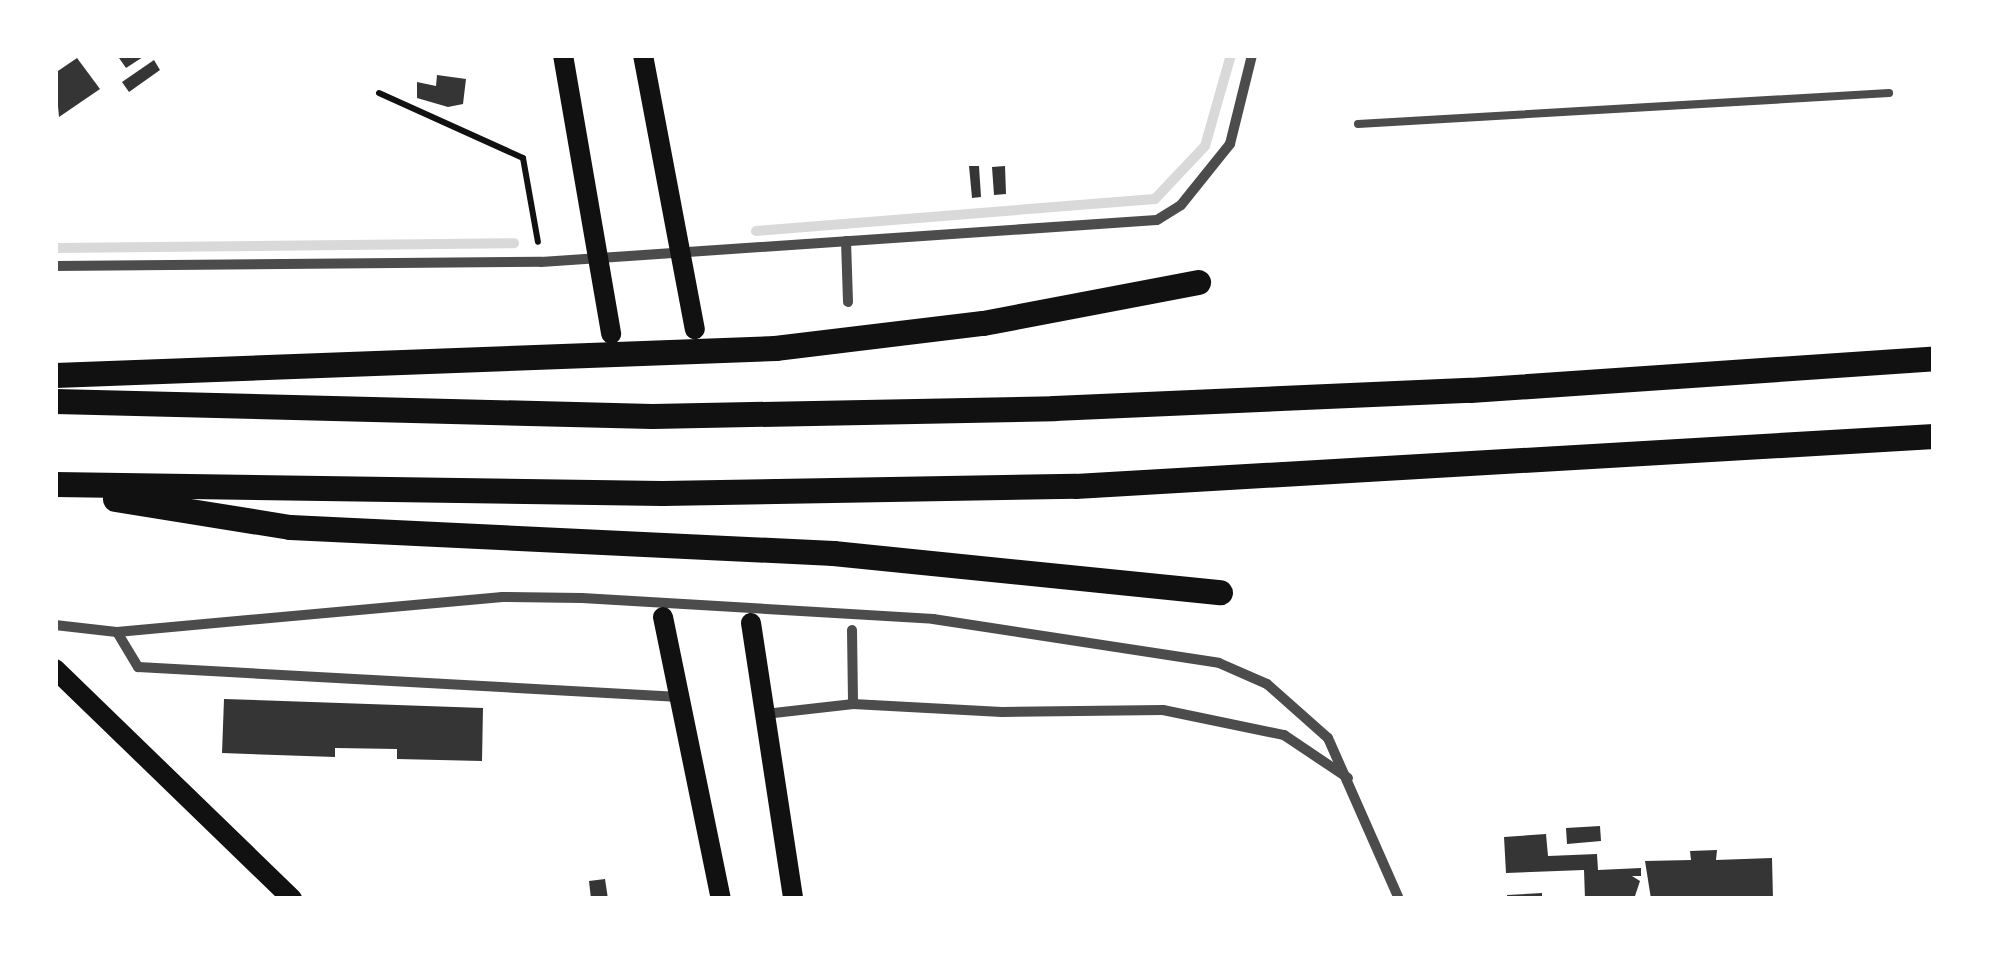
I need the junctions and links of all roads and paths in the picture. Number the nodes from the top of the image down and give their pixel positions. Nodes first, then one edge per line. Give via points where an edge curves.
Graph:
1 (563, 55) edge
2 (643, 55) edge
3 (1252, 55) edge
4 (380, 92) dead end
5 (1889, 93) dead end
6 (1358, 124) dead end
7 (846, 241) junction
8 (681, 252) junction
9 (597, 258) junction
10 (541, 262) junction
11 (55, 266) edge
12 (1198, 282) dead end
13 (848, 302) dead end
14 (694, 329) dead end
15 (610, 334) dead end
16 (1934, 358) edge
17 (55, 375) edge
18 (55, 401) edge
19 (1934, 436) edge
20 (55, 487) edge
21 (1220, 592) dead end
22 (663, 618) dead end
23 (752, 623) dead end
24 (55, 625) edge
25 (852, 630) dead end
26 (117, 632) junction
27 (55, 669) edge
28 (680, 697) junction
29 (853, 704) junction
30 (765, 714) junction
31 (1348, 778) junction
32 (292, 899) edge
33 (721, 899) edge
34 (793, 899) edge
35 (1399, 899) edge

1 - 9 main road
2 - 8 main road
3 - 7 street via 1230,144 1202,182 1158,220
4 - 10 path via 523,158
5 - 6 lane
7 - 8 street
7 - 13 street
8 - 9 street
8 - 14 main road
9 - 10 street
9 - 15 main road
10 - 11 street
12 - 17 highway via 984,323 775,348
16 - 18 highway via 1470,390 1054,408 652,416
19 - 20 highway via 1075,486 642,493
20 - 21 highway via 290,526 833,553
22 - 28 main road
23 - 30 main road
24 - 26 street
25 - 29 street
26 - 28 street via 138,668
26 - 31 street via 502,597 933,619 1219,663 1294,704 1328,738
27 - 32 main road
28 - 33 main road
29 - 30 street
29 - 31 street via 1200,715 1284,735
30 - 34 main road
31 - 35 street

